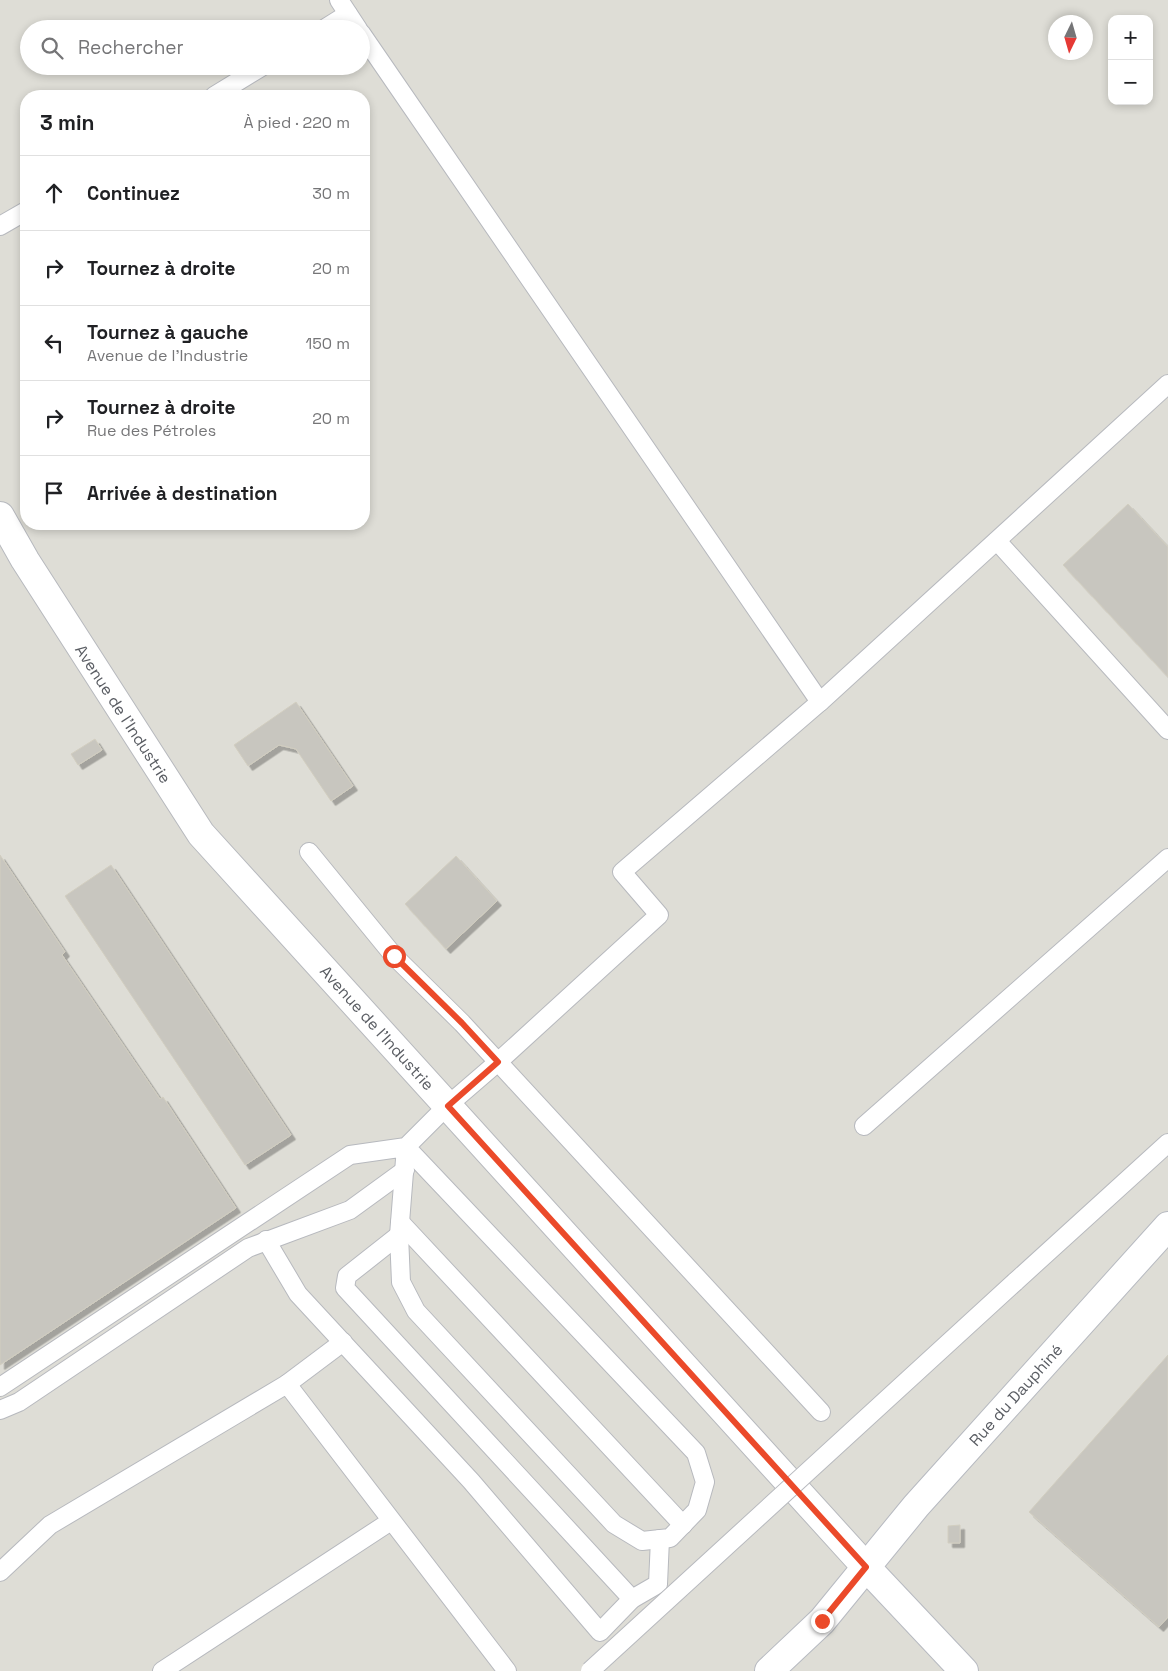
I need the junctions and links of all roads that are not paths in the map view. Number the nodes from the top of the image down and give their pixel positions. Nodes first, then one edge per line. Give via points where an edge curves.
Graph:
1 (343, 7) edge
2 (332, 20) edge
3 (352, 20) edge
4 (370, 46) edge
5 (248, 75) edge
6 (224, 90) edge
7 (20, 214) edge
8 (0, 226) edge
9 (1168, 384) edge
10 (0, 516) edge
11 (996, 541) junction
12 (820, 702) junction
13 (1168, 730) edge
14 (309, 852) dead end
15 (1168, 858) edge
16 (498, 1062) junction
17 (448, 1106) junction
18 (864, 1126) dead end
19 (1168, 1143) edge
20 (406, 1146) junction
21 (405, 1170) junction
22 (1168, 1226) edge
23 (399, 1229) junction
24 (266, 1240) junction
25 (343, 1342) junction
26 (286, 1384) junction
27 (0, 1387) edge
28 (0, 1410) edge
29 (821, 1412) dead end
30 (391, 1520) junction
31 (683, 1525) junction
32 (660, 1539) junction
33 (866, 1567) junction
34 (0, 1572) edge
35 (632, 1599) junction
36 (162, 1671) edge
37 (507, 1671) edge
38 (590, 1671) edge
39 (768, 1671) edge
40 (964, 1671) edge

1 - 2 lane
1 - 3 lane
4 - 12 lane
5 - 6 lane
7 - 8 lane
9 - 11 lane
10 - 17 street, Avenue de l'Industrie via 201,834
11 - 12 lane
11 - 13 lane
12 - 16 lane via 622,872 659,915
14 - 16 lane via 394,956
15 - 18 lane
16 - 17 lane
16 - 29 lane
17 - 20 lane
17 - 33 street, Avenue de l'Industrie
19 - 38 lane, bridge
20 - 21 lane
20 - 27 lane via 350,1155
20 - 31 lane via 696,1453 705,1482 697,1510
21 - 23 lane
21 - 24 lane via 350,1210
22 - 33 street, Rue du Dauphiné via 916,1506
23 - 31 lane
23 - 32 lane via 401,1282 416,1311 614,1524 642,1541
23 - 35 lane via 347,1276 345,1288
24 - 25 lane via 298,1294
24 - 28 lane via 248,1248 19,1402
25 - 26 lane
25 - 35 lane via 471,1481 600,1632
26 - 30 lane
26 - 34 lane via 50,1525
30 - 36 lane
30 - 37 lane
31 - 32 lane via 670,1538
32 - 35 lane via 658,1584
33 - 39 street, Rue du Dauphiné via 822,1621
33 - 40 street, Avenue de l'Industrie

